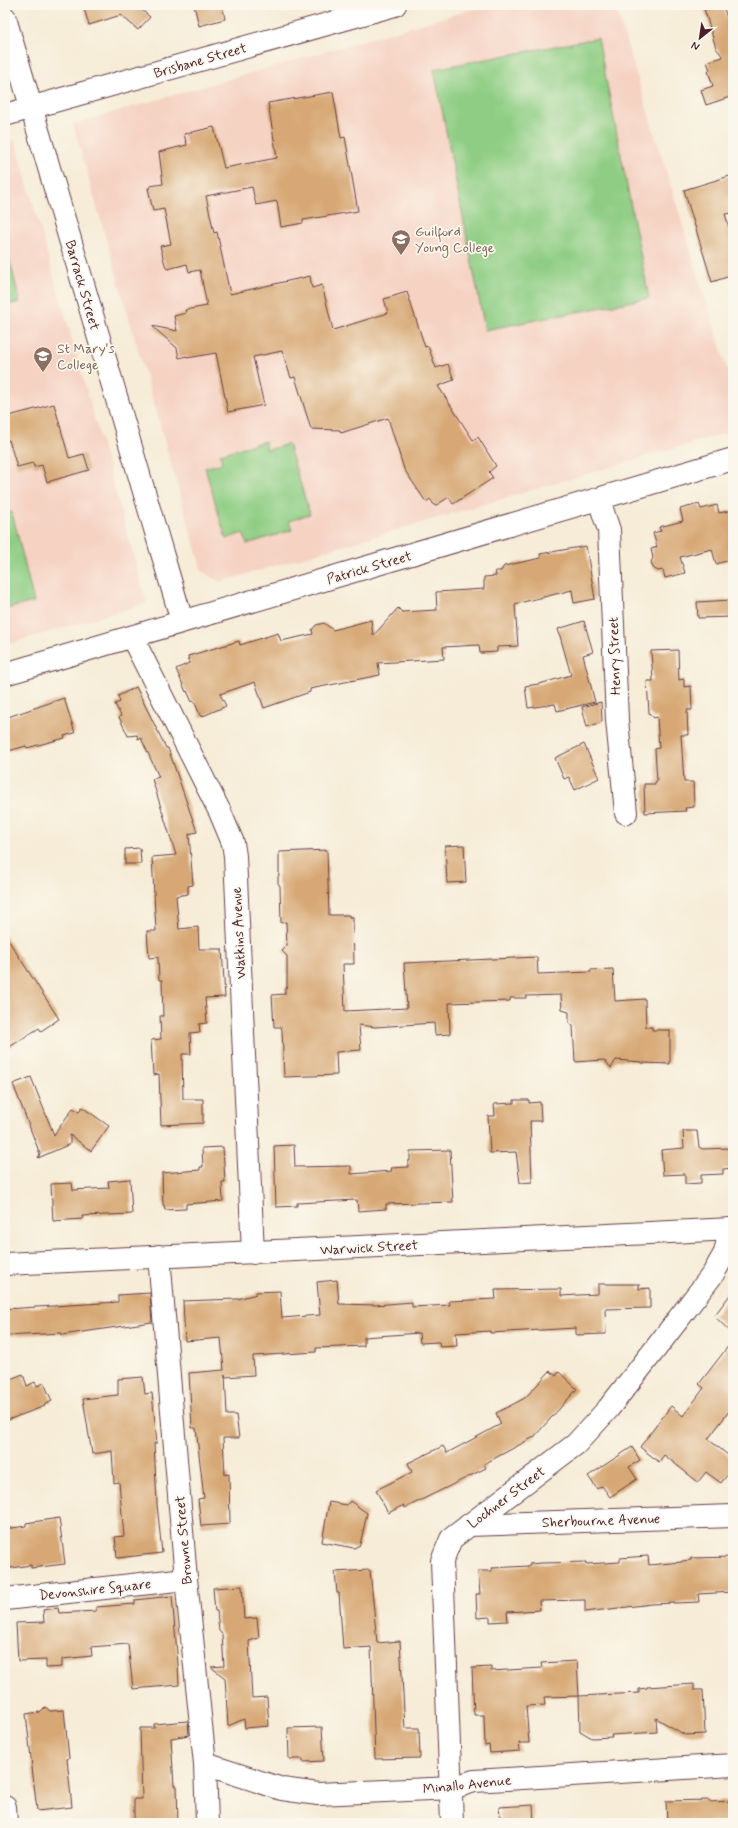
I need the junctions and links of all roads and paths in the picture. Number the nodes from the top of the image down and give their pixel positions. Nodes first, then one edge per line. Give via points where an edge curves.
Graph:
1 (395, 5) edge
2 (5, 18) edge
3 (32, 108) junction
4 (5, 115) edge
5 (733, 459) edge
6 (598, 500) junction
7 (182, 621) junction
8 (132, 637) junction
9 (5, 674) edge
10 (626, 813) dead end
11 (732, 1229) edge
12 (253, 1253) junction
13 (159, 1256) junction
14 (5, 1264) edge
15 (733, 1516) edge
16 (468, 1525) junction
17 (186, 1579) junction
18 (5, 1599) edge
19 (204, 1764) junction
20 (733, 1765) edge
21 (452, 1788) junction
22 (5, 1807) edge
23 (6, 1823) edge
24 (207, 1823) edge
25 (452, 1823) edge

1 - 3 street, Brisbane Street
2 - 3 street, Barrack Street
3 - 4 street, Brisbane Street
3 - 7 street, Barrack Street
5 - 6 street, Patrick Street
6 - 7 street, Patrick Street
6 - 10 street, Henry Street via 609,530 617,720
7 - 8 street, Patrick Street
8 - 9 street, Patrick Street
8 - 12 street, Watkins Avenue via 233,843
11 - 12 street, Warwick Street
11 - 16 street, Lochner Street via 725,1253 713,1274 608,1409 576,1444
12 - 13 street, Warwick Street
13 - 14 street, Warwick Street
13 - 17 street, Browne Street
15 - 16 street, Sherbourne Avenue
16 - 21 street, Lochner Street via 451,1540 442,1561
17 - 18 street, Devonshire Square
17 - 19 street, Browne Street
19 - 21 street, Minallo Avenue via 282,1789 318,1794
19 - 24 street, Browne Street
20 - 21 street, Minallo Avenue via 474,1781
21 - 25 street, Lochner Street
22 - 23 street

